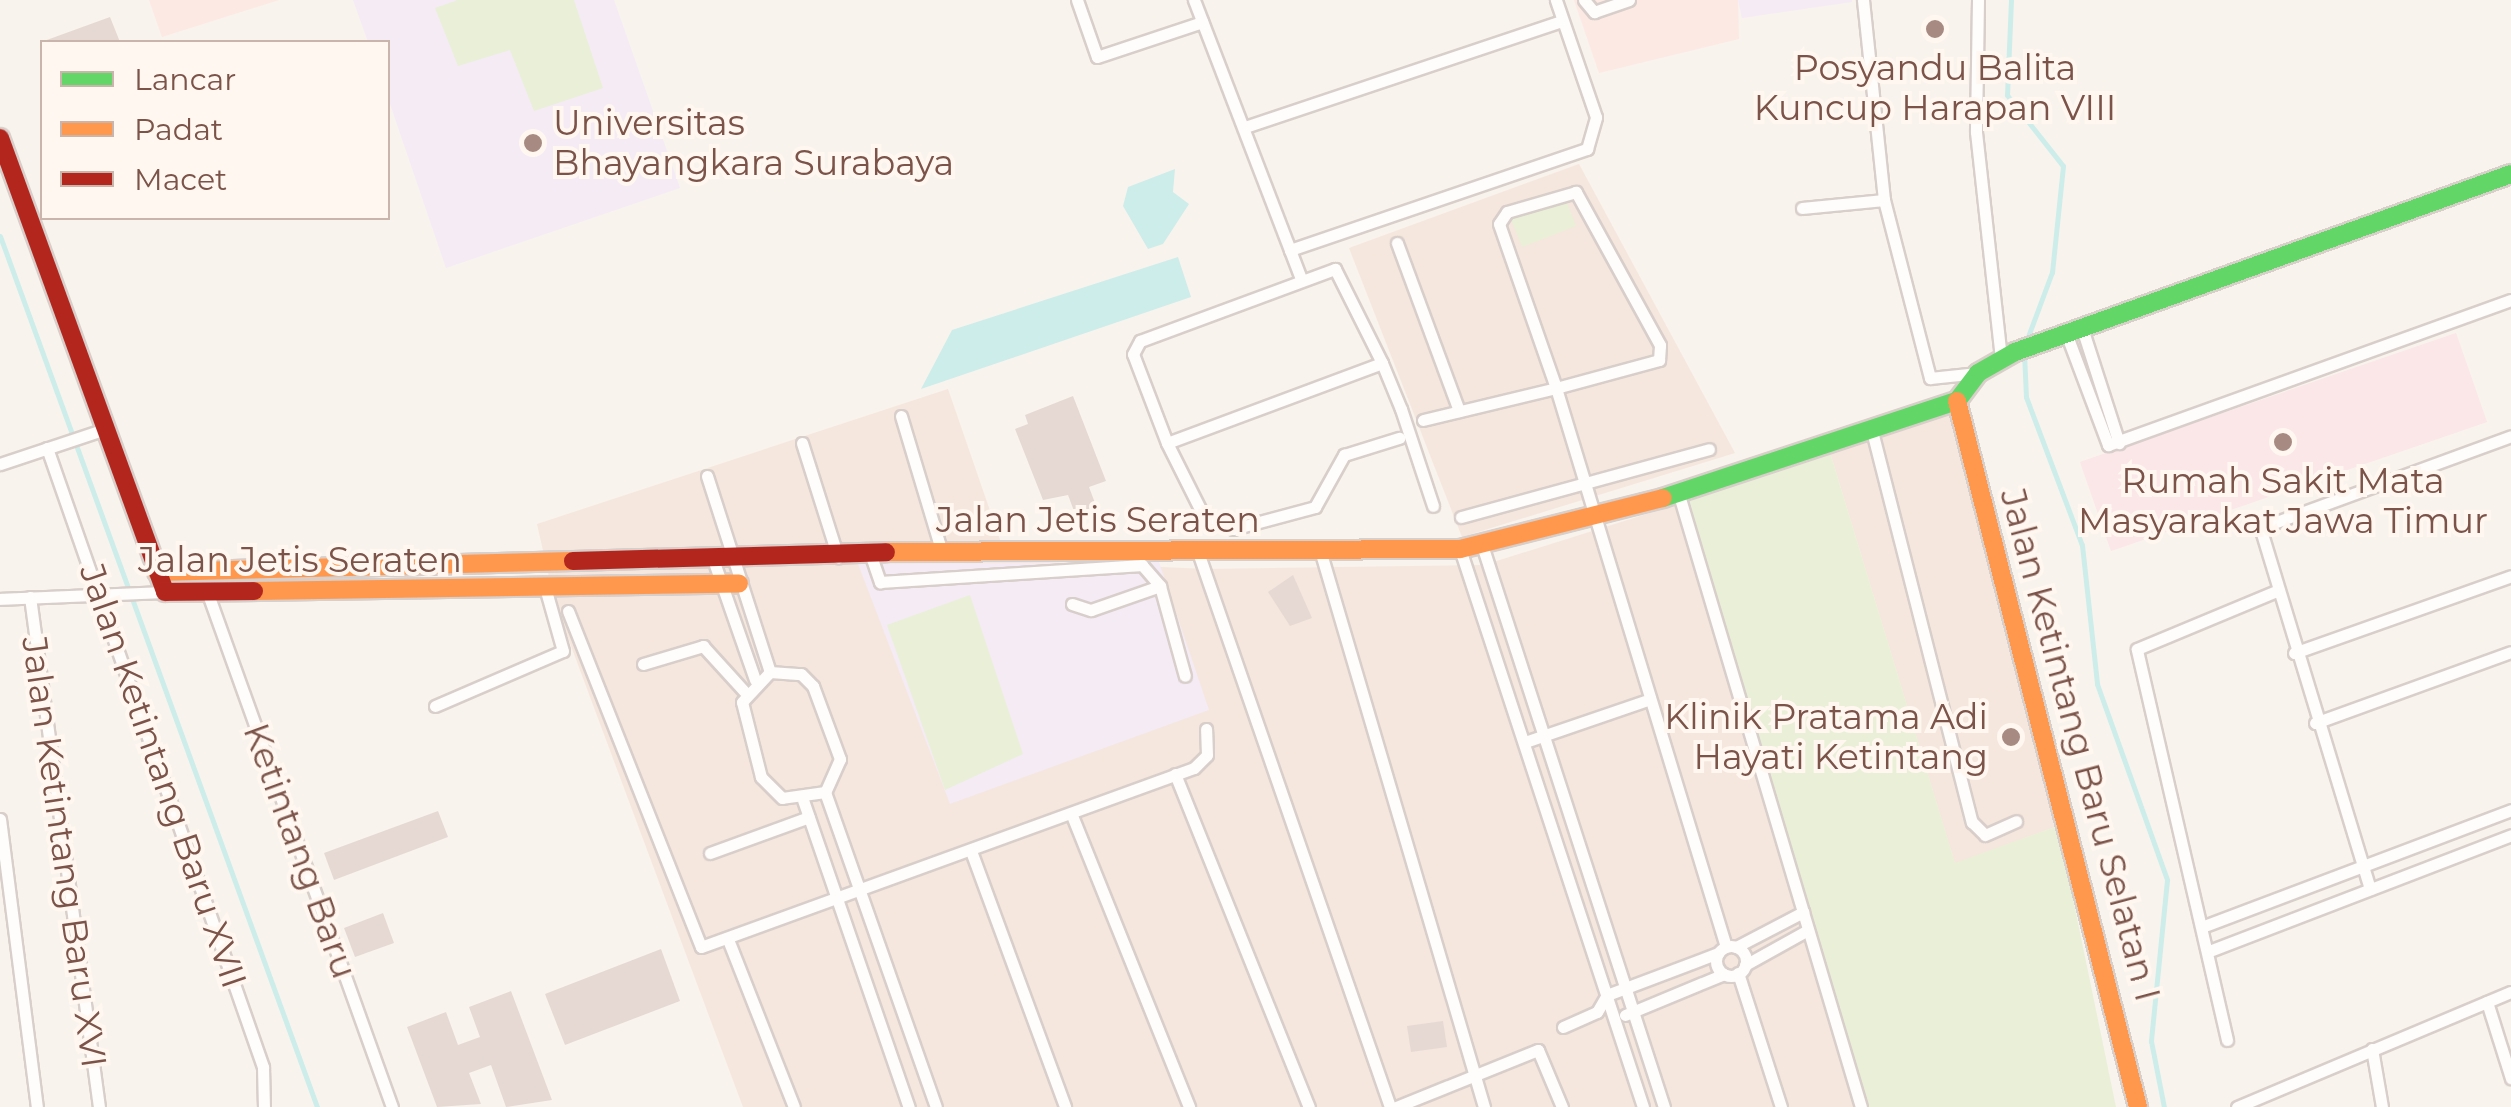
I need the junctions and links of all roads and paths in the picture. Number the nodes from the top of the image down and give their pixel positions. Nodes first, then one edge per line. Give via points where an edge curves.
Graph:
1 (1078, 0) edge
2 (1194, 0) edge
3 (1556, 0) edge
4 (1584, 0) edge
5 (1629, 0) edge
6 (1863, 0) edge
7 (1978, 0) edge
8 (1561, 21) junction
9 (1202, 22) junction
10 (1245, 127) junction
11 (0, 138) edge
12 (2511, 174) edge
13 (1884, 200) junction
14 (1802, 208) dead end
15 (1397, 243) dead end
16 (1290, 250) junction
17 (1301, 279) junction
18 (2511, 300) edge
19 (2074, 330) junction
20 (2008, 356) junction
21 (1382, 362) junction
22 (1978, 373) junction
23 (1556, 388) junction
24 (1957, 401) junction
25 (1459, 411) junction
26 (901, 416) dead end
27 (1422, 420) dead end
28 (106, 430) junction
29 (1872, 432) junction
30 (2511, 436) edge
31 (1400, 438) dead end
32 (1167, 442) junction
33 (802, 443) dead end
34 (47, 448) junction
35 (1709, 449) dead end
36 (0, 464) edge
37 (707, 476) dead end
38 (1583, 484) junction
39 (1679, 495) junction
40 (1433, 506) dead end
41 (1461, 517) dead end
42 (1592, 522) junction
43 (1482, 545) junction
44 (1460, 549) junction
45 (1320, 550) junction
46 (942, 553) junction
47 (1199, 555) junction
48 (871, 556) junction
49 (838, 557) junction
50 (723, 561) junction
51 (157, 572) junction
52 (2511, 576) edge
53 (730, 584) junction
54 (1160, 586) junction
55 (546, 591) junction
56 (2276, 591) junction
57 (100, 592) junction
58 (159, 592) junction
59 (208, 594) junction
60 (30, 596) junction
61 (0, 599) edge
62 (1072, 604) dead end
63 (568, 612) dead end
64 (2511, 652) edge
65 (2294, 653) junction
66 (644, 664) dead end
67 (770, 672) junction
68 (1186, 676) dead end
69 (755, 680) junction
70 (744, 691) junction
71 (1645, 701) junction
72 (435, 706) dead end
73 (2315, 723) junction
74 (1206, 729) dead end
75 (1544, 737) junction
76 (1525, 742) junction
77 (1176, 774) junction
78 (825, 792) junction
79 (803, 800) junction
80 (2511, 810) edge
81 (1071, 814) junction
82 (809, 818) junction
83 (0, 819) edge
84 (2016, 822) dead end
85 (2511, 834) edge
86 (971, 851) junction
87 (710, 853) dead end
88 (2362, 867) junction
89 (2370, 889) junction
90 (860, 892) junction
91 (838, 901) junction
92 (1803, 912) junction
93 (2207, 926) junction
94 (1808, 930) junction
95 (729, 942) junction
96 (1727, 949) junction
97 (2212, 950) junction
98 (1742, 969) junction
99 (1724, 974) junction
100 (1624, 988) junction
101 (2511, 992) edge
102 (1607, 995) junction
103 (2487, 1002) junction
104 (1597, 1012) junction
105 (1632, 1013) junction
106 (1616, 1018) junction
107 (1563, 1028) dead end
108 (2227, 1040) dead end
109 (2372, 1049) junction
110 (1474, 1071) junction
111 (2511, 1078) edge
112 (2238, 1106) edge
113 (36, 1107) edge
114 (99, 1107) edge
115 (264, 1107) edge
116 (392, 1107) edge
117 (794, 1107) edge
118 (909, 1107) edge
119 (936, 1107) edge
120 (1065, 1107) edge
121 (1189, 1107) edge
122 (1309, 1107) edge
123 (1393, 1107) edge
124 (1484, 1107) edge
125 (1562, 1107) edge
126 (1643, 1107) edge
127 (1664, 1107) edge
128 (1782, 1107) edge
129 (1861, 1107) edge
130 (2138, 1107) edge
131 (2382, 1107) edge

1 - 9 street via 1096,57
2 - 9 street
3 - 8 street
4 - 5 street via 1594,12
6 - 13 street
7 - 20 street via 1976,132
8 - 10 street
8 - 16 street via 1596,118 1587,149
9 - 10 street
10 - 16 street
11 - 28 street
12 - 19 street
13 - 14 street
13 - 22 street via 1930,378
15 - 25 street
16 - 17 street
17 - 21 street via 1339,273
17 - 32 street via 1135,347
18 - 19 street via 2120,443 2104,442
19 - 20 street
20 - 22 street
21 - 32 street
21 - 40 street
22 - 24 street
23 - 23 street via 1656,363 1662,352 1580,196 1567,189 1499,224
23 - 25 street
23 - 38 street
24 - 29 street, Jalan Jetis Seraten
24 - 130 street, Jalan Ketintang Baru Selatan I
25 - 27 street
26 - 46 street
28 - 34 street
28 - 51 street
29 - 39 street, Jalan Jetis Seraten
29 - 84 street via 1972,822 1985,835
30 - 56 street via 2265,522
31 - 32 street via 1344,455 1315,507 1234,529 1202,513
33 - 49 street
34 - 36 street
34 - 57 street, Jalan Ketintang Baru XVII
35 - 38 street
37 - 50 street
38 - 41 street
38 - 42 street
39 - 42 street, Jalan Jetis Seraten
39 - 92 street
42 - 43 street, Jalan Jetis Seraten
42 - 71 street
43 - 44 street, Jalan Jetis Seraten
43 - 75 street
44 - 45 street, Jalan Jetis Seraten
44 - 76 street
45 - 47 street, Jalan Jetis Seraten
45 - 110 street
46 - 47 street, Jalan Jetis Seraten via 1150,545
46 - 48 street, Jalan Jetis Seraten
47 - 123 street
48 - 49 street, Jalan Jetis Seraten
48 - 54 street via 880,582 1142,564
49 - 50 street, Jalan Jetis Seraten
50 - 51 street, Jalan Jetis Seraten
50 - 53 street
51 - 58 street
52 - 65 street
53 - 55 street, Jalan Jetis Seraten
53 - 67 street
53 - 69 street
54 - 62 street via 1091,610
54 - 68 street
55 - 59 street, Jalan Jetis Seraten
55 - 72 street via 563,651
56 - 65 street
56 - 93 street via 2138,649
57 - 58 street, Jalan Jetis Seraten
57 - 60 street, Jalan Jetis Seraten
57 - 115 street, Jalan Ketintang Baru XVII via 264,1068
58 - 59 street, Jalan Jetis Seraten
59 - 116 street, Ketintang Baru
60 - 61 street, Jalan Jetis Seraten
60 - 114 street, Jalan Ketintang Baru XVI
63 - 95 street via 694,943
64 - 73 street
65 - 73 street
66 - 70 street via 703,646
67 - 69 street
67 - 78 street via 800,674 813,686 840,759
69 - 70 street
70 - 79 street via 742,715 761,777 782,798
71 - 75 street
71 - 96 street
73 - 88 street
74 - 77 street via 1204,762
75 - 76 street
75 - 100 street
76 - 102 street
77 - 81 street
77 - 122 street
78 - 79 street
78 - 90 street
79 - 82 street
80 - 88 street
81 - 86 street
81 - 121 street
82 - 87 street
82 - 91 street
83 - 113 street
85 - 89 street
86 - 90 street
86 - 120 street
88 - 89 street
88 - 93 street
89 - 97 street
90 - 91 street
90 - 119 street
91 - 95 street
91 - 118 street
92 - 94 street
92 - 96 street
93 - 97 street
94 - 98 street
94 - 129 street
95 - 117 street
96 - 98 street
96 - 99 street
96 - 100 street
97 - 108 street
98 - 99 street
98 - 128 street
99 - 105 street
100 - 102 street
100 - 105 street
101 - 103 street
102 - 104 street
102 - 106 street
103 - 109 street
103 - 111 street
104 - 106 street
104 - 107 street
105 - 106 street
105 - 127 street
106 - 126 street
109 - 112 street
109 - 131 street
110 - 123 street
110 - 124 street
110 - 125 street via 1538,1050

